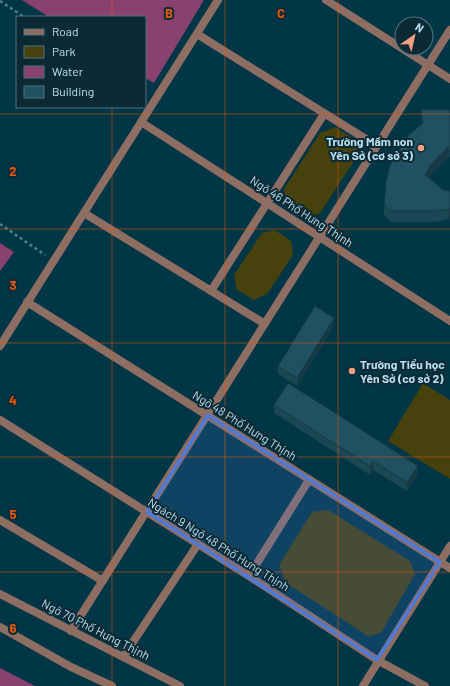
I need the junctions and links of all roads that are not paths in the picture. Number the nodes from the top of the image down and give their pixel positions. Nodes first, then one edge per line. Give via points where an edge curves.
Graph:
1 (218, 0) edge
2 (326, 0) edge
3 (450, 30) edge
4 (196, 34) junction
5 (428, 65) junction
6 (450, 78) edge
7 (324, 114) junction
8 (141, 122) junction
9 (377, 146) junction
10 (267, 203) junction
11 (84, 213) junction
12 (320, 237) junction
13 (211, 290) junction
14 (27, 302) junction
15 (450, 321) edge
16 (265, 324) junction
17 (0, 346) edge
18 (208, 415) junction
19 (0, 420) edge
20 (309, 480) junction
21 (147, 512) junction
22 (0, 520) edge
23 (198, 544) junction
24 (450, 546) edge
25 (440, 562) junction
26 (450, 568) edge
27 (249, 576) junction
28 (103, 581) junction
29 (0, 594) edge
30 (0, 627) edge
31 (71, 631) junction
32 (123, 657) junction
33 (377, 660) junction
34 (112, 686) edge
35 (180, 686) edge
36 (363, 686) edge
37 (425, 686) edge

1 - 4 street
2 - 5 street
3 - 5 street
4 - 7 street
4 - 8 street
5 - 6 street
5 - 9 street
7 - 9 street
7 - 10 street
8 - 10 street, Ngõ 46 Phố Hưng Thịnh
8 - 11 street
9 - 12 street
10 - 12 street, Ngõ 46 Phố Hưng Thịnh
10 - 13 street
11 - 13 street
11 - 14 street
12 - 15 street, Ngõ 46 Phố Hưng Thịnh
12 - 16 street
13 - 16 street
14 - 17 street
14 - 18 street, Ngõ 48 Phố Hưng Thịnh
16 - 18 street
18 - 20 street, Ngõ 48 Phố Hưng Thịnh
18 - 21 street
19 - 21 street, Ngách 9 Ngõ 48 Phố Hưng Thịnh
20 - 25 street, Ngõ 48 Phố Hưng Thịnh
20 - 27 street
21 - 23 street, Ngách 9 Ngõ 48 Phố Hưng Thịnh
21 - 28 street
22 - 28 street
23 - 27 street, Ngách 9 Ngõ 48 Phố Hưng Thịnh
23 - 32 street
24 - 25 street
25 - 26 street, Ngõ 48 Phố Hưng Thịnh
25 - 33 street
27 - 33 street, Ngách 9 Ngõ 48 Phố Hưng Thịnh
28 - 31 street
29 - 31 street, Ngõ 70 Phố Hưng Thịnh
30 - 34 street via 71,667
31 - 32 street, Ngõ 70 Phố Hưng Thịnh
32 - 35 street, Ngõ 70 Phố Hưng Thịnh
33 - 36 street
33 - 37 street, Ngách 9 Ngõ 48 Phố Hưng Thịnh

